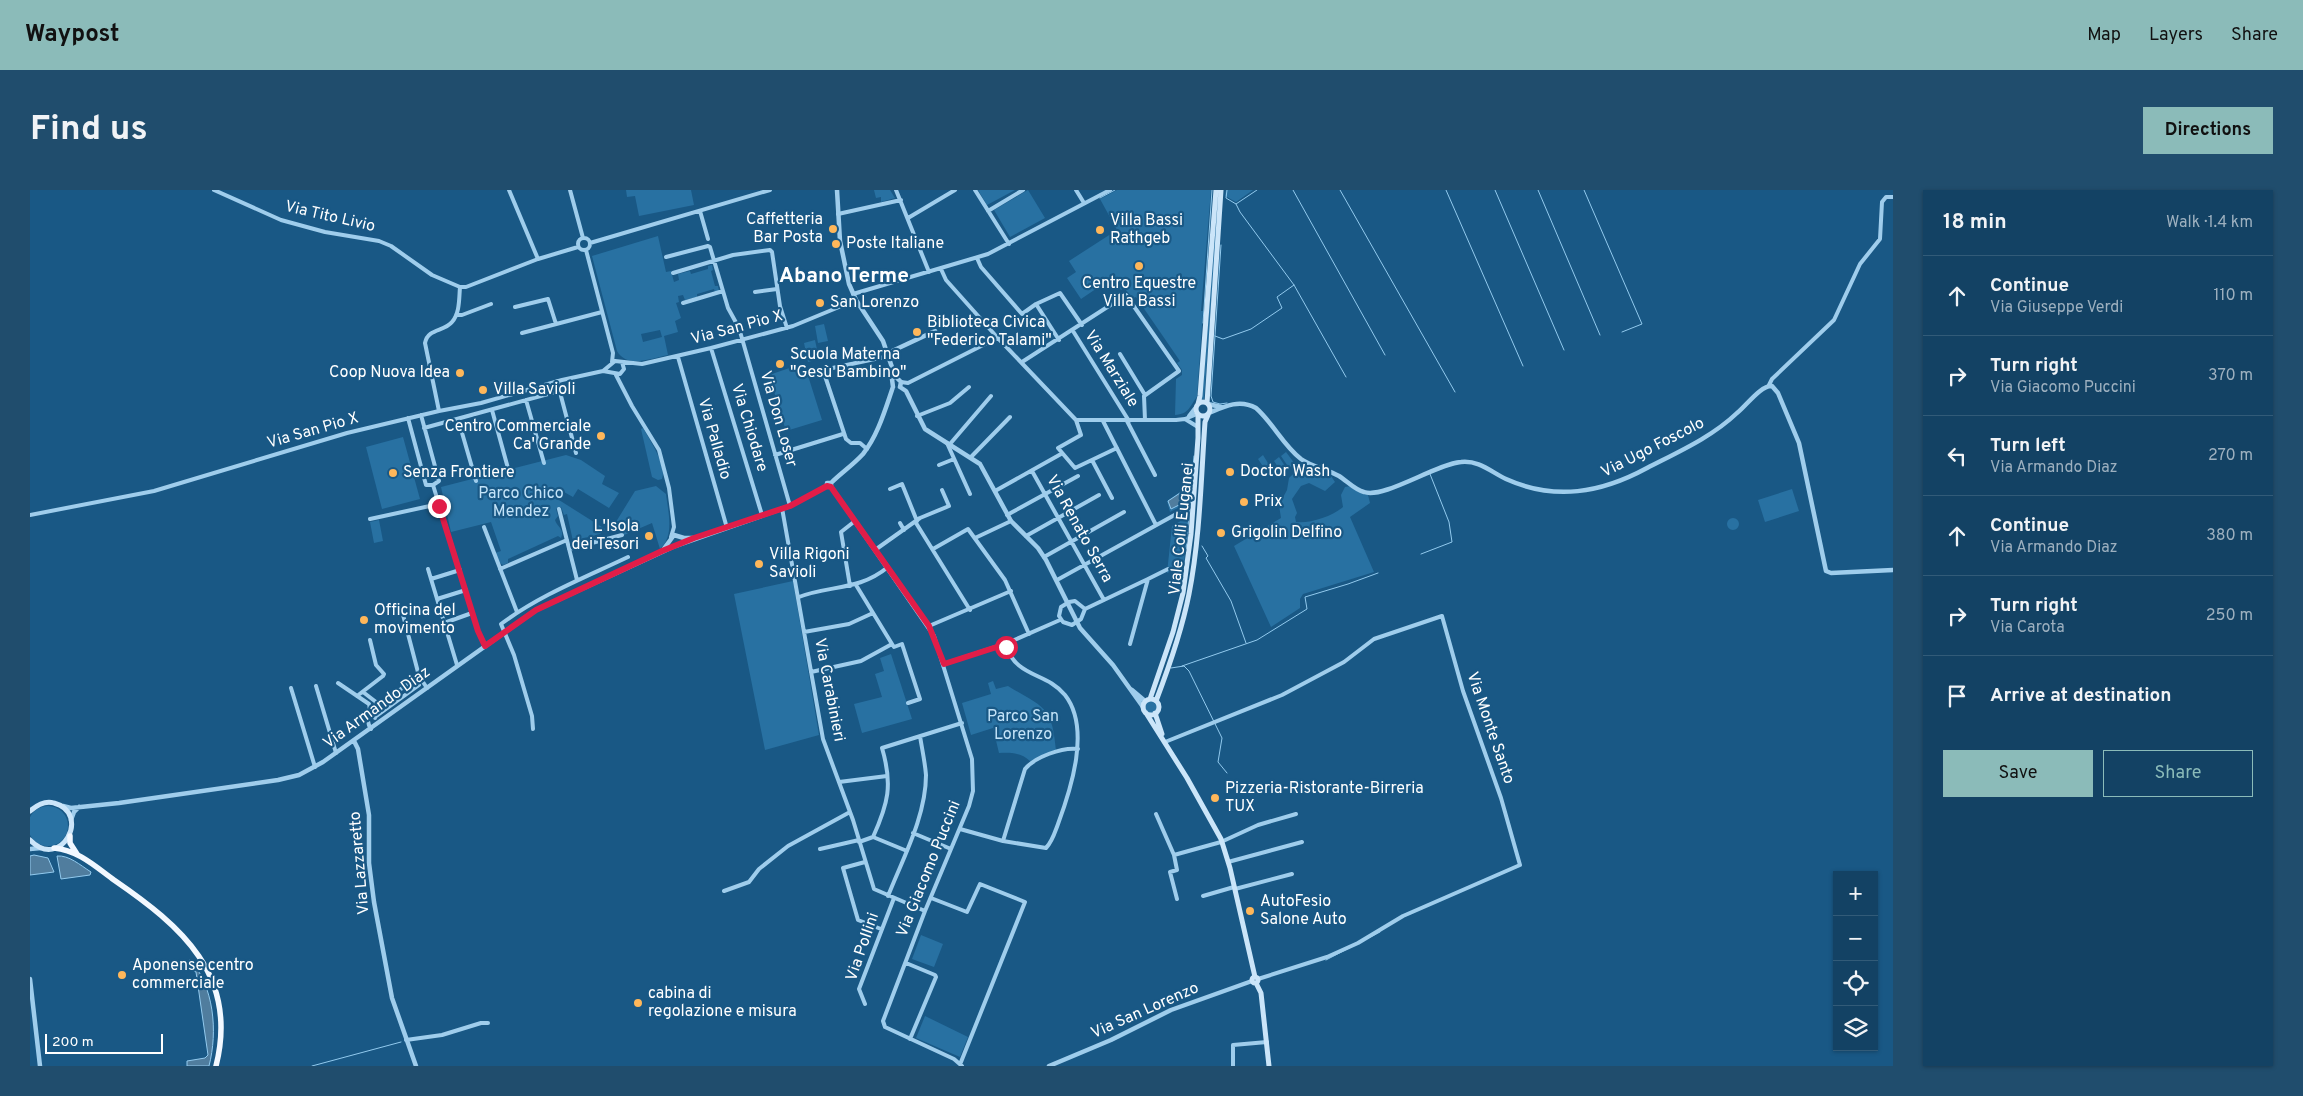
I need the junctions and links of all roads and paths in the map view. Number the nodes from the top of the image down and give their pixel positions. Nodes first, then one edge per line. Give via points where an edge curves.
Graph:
1 (214, 190) edge
2 (510, 190) edge
3 (570, 190) edge
4 (770, 190) edge
5 (837, 190) edge
6 (896, 190) edge
7 (955, 190) edge
8 (975, 190) edge
9 (1023, 190) edge
10 (1076, 190) edge
11 (1110, 190) edge
12 (1216, 190) edge
13 (1221, 190) edge
14 (1893, 197) edge
15 (901, 200) junction
16 (1084, 203) junction
17 (700, 211) junction
18 (988, 211) junction
19 (838, 214) junction
20 (908, 218) junction
21 (583, 238) junction
22 (708, 239) dead end
23 (590, 243) junction
24 (1009, 244) junction
25 (578, 247) junction
26 (586, 250) junction
27 (666, 257) dead end
28 (977, 258) junction
29 (538, 259) junction
30 (714, 261) junction
31 (941, 269) junction
32 (929, 272) junction
33 (673, 273) dead end
34 (460, 287) junction
35 (777, 289) junction
36 (723, 291) junction
37 (755, 292) dead end
38 (854, 294) junction
39 (856, 300) junction
40 (683, 303) dead end
41 (490, 304) dead end
42 (1036, 304) junction
43 (515, 307) dead end
44 (602, 312) junction
45 (456, 315) junction
46 (556, 324) junction
47 (1082, 325) junction
48 (787, 328) junction
49 (935, 331) dead end
50 (1072, 331) junction
51 (522, 333) dead end
52 (997, 337) junction
53 (742, 340) junction
54 (1059, 340) junction
55 (711, 348) junction
56 (889, 354) junction
57 (1120, 354) dead end
58 (613, 355) junction
59 (678, 356) junction
60 (620, 362) junction
61 (1022, 362) junction
62 (612, 364) junction
63 (603, 371) junction
64 (622, 372) junction
65 (613, 373) junction
66 (895, 376) junction
67 (557, 381) junction
68 (620, 381) junction
69 (901, 384) junction
70 (969, 386) dead end
71 (1769, 386) junction
72 (893, 388) junction
73 (560, 391) junction
74 (1146, 395) junction
75 (991, 396) dead end
76 (526, 400) junction
77 (1208, 403) junction
78 (1197, 405) junction
79 (1222, 407) junction
80 (492, 410) junction
81 (438, 411) junction
82 (1198, 414) junction
83 (1208, 414) junction
84 (421, 415) junction
85 (917, 416) junction
86 (1010, 417) dead end
87 (408, 418) junction
88 (458, 419) junction
89 (1186, 419) junction
90 (1076, 420) junction
91 (1145, 420) junction
92 (1103, 421) junction
93 (1128, 421) junction
94 (424, 428) junction
95 (1198, 428) junction
96 (843, 434) junction
97 (948, 444) junction
98 (867, 448) junction
99 (1117, 448) junction
100 (576, 453) dead end
101 (1061, 454) junction
102 (775, 455) junction
103 (971, 457) junction
104 (954, 458) junction
105 (1092, 460) junction
106 (544, 463) dead end
107 (939, 466) dead end
108 (1032, 471) junction
109 (509, 472) dead end
110 (1155, 475) dead end
111 (1078, 476) dead end
112 (476, 481) dead end
113 (433, 485) junction
114 (829, 485) junction
115 (890, 488) dead end
116 (942, 490) dead end
117 (995, 491) junction
118 (970, 494) dead end
119 (1045, 494) junction
120 (1099, 495) dead end
121 (1112, 498) dead end
122 (439, 504) junction
123 (790, 506) junction
124 (782, 508) junction
125 (559, 509) dead end
126 (1124, 512) dead end
127 (1180, 512) dead end
128 (30, 515) edge
129 (762, 515) junction
130 (1007, 515) junction
131 (1058, 517) junction
132 (370, 519) dead end
133 (855, 521) junction
134 (1010, 521) junction
135 (916, 522) junction
136 (900, 523) dead end
137 (1156, 525) junction
138 (484, 527) dead end
139 (674, 527) junction
140 (727, 528) junction
141 (904, 530) junction
142 (622, 535) dead end
143 (680, 536) junction
144 (1026, 536) junction
145 (694, 538) junction
146 (975, 538) junction
147 (671, 539) junction
148 (567, 540) junction
149 (1072, 541) junction
150 (677, 545) junction
151 (569, 549) junction
152 (933, 549) junction
153 (875, 550) junction
154 (662, 551) junction
155 (628, 557) dead end
156 (1044, 557) junction
157 (620, 561) junction
158 (1085, 565) junction
159 (888, 568) junction
160 (428, 569) dead end
161 (500, 569) junction
162 (1168, 569) dead end
163 (460, 570) junction
164 (624, 570) junction
165 (1893, 570) edge
166 (431, 579) junction
167 (1148, 579) junction
168 (577, 580) junction
169 (1057, 580) junction
170 (856, 585) junction
171 (850, 586) junction
172 (466, 590) junction
173 (1011, 591) junction
174 (799, 597) junction
175 (437, 599) junction
176 (1104, 600) junction
177 (1067, 603) junction
178 (1084, 609) junction
179 (970, 610) junction
180 (402, 611) dead end
181 (517, 612) junction
182 (472, 613) junction
183 (873, 613) junction
184 (1060, 620) junction
185 (1076, 622) junction
186 (444, 623) junction
187 (929, 626) junction
188 (505, 632) junction
189 (804, 632) junction
190 (1030, 634) junction
191 (370, 640) dead end
192 (892, 644) junction
193 (1006, 644) junction
194 (1130, 644) dead end
195 (485, 646) junction
196 (944, 664) junction
197 (458, 665) junction
198 (810, 672) junction
199 (420, 676) junction
200 (338, 683) dead end
201 (419, 685) junction
202 (316, 686) dead end
203 (291, 688) dead end
204 (425, 688) junction
205 (1129, 688) junction
206 (363, 692) junction
207 (357, 696) junction
208 (1150, 700) junction
209 (908, 703) dead end
210 (1143, 707) junction
211 (370, 708) junction
212 (376, 708) junction
213 (1146, 713) junction
214 (1155, 713) junction
215 (374, 717) junction
216 (377, 724) junction
217 (962, 724) junction
218 (533, 728) dead end
219 (371, 729) junction
220 (920, 736) junction
221 (354, 741) junction
222 (1165, 742) junction
223 (1078, 749) junction
224 (336, 753) junction
225 (315, 767) junction
226 (887, 776) junction
227 (839, 782) junction
228 (30, 803) edge
229 (42, 803) junction
230 (61, 806) junction
231 (79, 807) junction
232 (30, 811) edge
233 (850, 812) junction
234 (1156, 814) dead end
235 (1296, 814) dead end
236 (71, 820) junction
237 (960, 830) junction
238 (913, 833) junction
239 (70, 836) junction
240 (873, 838) junction
241 (30, 840) edge
242 (859, 841) junction
243 (1003, 841) junction
244 (1221, 842) junction
245 (1302, 842) dead end
246 (42, 848) junction
247 (54, 848) junction
248 (30, 849) edge
249 (820, 849) dead end
250 (952, 849) junction
251 (906, 850) junction
252 (77, 854) junction
253 (1174, 855) junction
254 (865, 862) junction
255 (1228, 862) junction
256 (1292, 874) dead end
257 (1235, 888) junction
258 (724, 891) dead end
259 (888, 896) junction
260 (1203, 896) dead end
261 (894, 898) junction
262 (931, 898) junction
263 (1177, 899) dead end
264 (925, 911) junction
265 (881, 930) junction
266 (906, 963) junction
267 (30, 979) edge
268 (1255, 980) junction
269 (865, 1004) dead end
270 (488, 1023) dead end
271 (910, 1039) junction
272 (406, 1040) junction
273 (1267, 1042) junction
274 (961, 1064) edge
275 (40, 1066) edge
276 (216, 1066) edge
277 (416, 1066) edge
278 (1050, 1066) edge
279 (1233, 1066) edge
280 (1269, 1066) edge

1 - 34 street, Via Tito Livio via 281,220 325,232 379,241 432,275
2 - 29 street
3 - 21 street
4 - 17 street
5 - 19 street
6 - 15 street
7 - 20 street
8 - 18 street
9 - 18 street
10 - 16 street
11 - 16 street
12 - 78 main road, Viale Colli Euganei via 1205,351
13 - 77 main road, Viale Colli Euganei
14 - 71 street via 1886,197 1882,202 1880,239 1860,264 1834,320 1772,379
15 - 19 street
15 - 20 street
16 - 24 street
17 - 22 street
17 - 23 street
18 - 24 street
19 - 38 street via 843,257
20 - 32 street
21 - 23 street
21 - 25 street via 578,241
23 - 26 street
24 - 28 street
25 - 26 street
25 - 29 street
26 - 44 street
27 - 30 street via 708,246
28 - 31 street
28 - 42 street via 981,267 1022,314
29 - 34 street
30 - 33 street
30 - 35 street via 770,250
30 - 36 street, Via Don Loser
31 - 32 street
31 - 52 street via 946,280
32 - 38 street
34 - 45 street
35 - 37 street
35 - 48 street
36 - 40 street
36 - 53 street, Via Don Loser
38 - 39 street
39 - 48 street, Via San Pio X
39 - 56 street
41 - 45 street via 462,316
42 - 47 street via 1060,293
42 - 54 street
43 - 46 street via 548,299
44 - 46 street
44 - 58 street
45 - 81 street via 451,324 429,334 425,343
46 - 51 street
47 - 50 street
47 - 74 street via 1127,296 1179,372
48 - 53 street, Via San Pio X
49 - 56 street
50 - 54 street
50 - 93 street, Via Marziale
52 - 61 street
52 - 69 street
53 - 55 street, Via San Pio X
53 - 102 street, Via Don Loser
54 - 61 street
55 - 59 street, Via San Pio X
55 - 129 street, Via Chiodare
56 - 66 street
56 - 96 street via 823,370
57 - 74 street
58 - 60 street
58 - 62 street
59 - 60 street, Via San Pio X via 642,364
59 - 140 street, Via Palladio
60 - 62 street, Via San Pio X
60 - 64 street via 624,366
61 - 90 street
62 - 63 street, Via San Pio X
62 - 65 street
63 - 65 street, Via San Pio X
63 - 67 street, Via San Pio X
64 - 65 street
64 - 68 street
65 - 68 street
66 - 69 street
66 - 72 street, Via Armando Diaz
67 - 73 street
67 - 81 street, Via San Pio X via 481,403
68 - 139 street via 659,450 669,488
69 - 72 street
69 - 85 street
70 - 85 street via 950,403
71 - 79 street, Via Ugo Foscolo via 1721,428 1698,441 1626,479 1597,490 1580,492 1521,484 1469,461 1447,465 1378,492 1364,493 1332,472 1300,458 1250,404
71 - 165 street via 1778,393 1799,443 1826,571 1835,574
72 - 98 street, Via Armando Diaz
73 - 76 street
73 - 100 street
74 - 91 street
75 - 97 street
76 - 80 street
76 - 106 street
77 - 78 main road
77 - 79 street, Via Ugo Foscolo
77 - 83 main road, Viale Colli Euganei
78 - 82 main road, Viale Colli Euganei
78 - 89 street
79 - 83 street, Via Ugo Foscolo
80 - 88 street
80 - 109 street
81 - 84 street, Via San Pio X
82 - 83 main road
82 - 89 street
82 - 95 main road, Viale Colli Euganei
83 - 208 main road, Viale Colli Euganei via 1194,565 1188,596 1176,642
84 - 87 street, Via San Pio X
84 - 94 street
85 - 97 street via 925,429
86 - 103 street
87 - 113 street via 426,485
87 - 128 street, Via San Pio X via 321,440 163,488
88 - 94 street
88 - 112 street
89 - 91 street
89 - 95 street
90 - 92 street
90 - 101 street via 1082,435 1058,448
91 - 93 street
92 - 93 street
92 - 99 street
93 - 110 street, Via Marziale
94 - 113 street via 438,481
95 - 208 main road, Viale Colli Euganei via 1191,534 1183,593
96 - 98 street via 851,443 860,443
96 - 102 street
97 - 103 street
97 - 104 street
98 - 114 street, Via Armando Diaz
99 - 105 street
99 - 137 street
101 - 105 street via 1075,468
101 - 108 street
102 - 123 street, Via Don Loser
103 - 117 street via 984,469
104 - 107 street
104 - 118 street
105 - 121 street
108 - 117 street
108 - 119 street, Via Renato Serra
111 - 119 street
113 - 122 street
114 - 123 street, Via Armando Diaz
114 - 133 street, Via Giacomo Puccini
115 - 135 street via 902,484
116 - 135 street via 950,506
117 - 130 street
119 - 130 street
119 - 131 street, Via Renato Serra
120 - 131 street
122 - 132 street
122 - 163 street
123 - 124 street, Via Armando Diaz
124 - 129 street, Via Armando Diaz
124 - 174 street, Via Carabinieri
125 - 148 street
126 - 149 street
127 - 137 street
129 - 140 street, Via Armando Diaz
130 - 134 street
131 - 144 street
131 - 149 street, Via Renato Serra
133 - 153 street, Via Giacomo Puccini
133 - 171 street via 841,532
134 - 144 street
134 - 146 street
135 - 141 street
135 - 152 street
136 - 141 street
137 - 158 street
138 - 161 street
139 - 143 street
139 - 147 street
140 - 145 street, Via Armando Diaz
141 - 153 street
142 - 151 street
143 - 145 street, Via Armando Diaz
143 - 147 street
143 - 150 street
144 - 156 street
145 - 150 street, Via Armando Diaz
146 - 152 street via 968,529
146 - 173 street
147 - 150 street
147 - 154 street, Via Armando Diaz
148 - 151 street
148 - 161 street
149 - 156 street
149 - 158 street, Via Renato Serra
150 - 154 street, Via Armando Diaz
151 - 168 street
152 - 179 street
153 - 159 street, Via Giacomo Puccini
154 - 164 street, Via Armando Diaz
155 - 157 street
156 - 169 street
157 - 164 street
157 - 168 street
158 - 169 street
158 - 176 street, Via Renato Serra
159 - 170 street via 869,581
159 - 187 street, Via Giacomo Puccini
160 - 166 street
161 - 181 street
162 - 167 street
163 - 166 street
163 - 172 street
164 - 188 street, Via Armando Diaz via 536,610
166 - 175 street
167 - 176 street
167 - 194 street
168 - 181 street
169 - 177 street
170 - 171 street
170 - 183 street
171 - 174 street
172 - 175 street
172 - 182 street
173 - 179 street
173 - 190 street
174 - 189 street, Via Carabinieri
175 - 186 street
176 - 178 street
177 - 178 street via 1075,601
177 - 184 street via 1061,607
177 - 185 street
178 - 185 street
179 - 187 street
180 - 199 street
181 - 188 street via 501,624
182 - 186 street
182 - 195 street
183 - 189 street via 849,624
183 - 192 street
184 - 185 street via 1068,624
184 - 190 street
185 - 205 street
186 - 197 street
187 - 196 street, Via Giacomo Puccini
188 - 195 street, Via Armando Diaz
188 - 218 street
189 - 198 street, Via Carabinieri
190 - 193 street
191 - 206 street via 376,665 384,674
192 - 198 street via 861,662
192 - 209 street via 894,647 902,644 920,699
193 - 196 street
193 - 223 street via 1019,667 1056,686 1066,696 1075,714
195 - 197 street, Via Armando Diaz
196 - 217 street, Via Giacomo Puccini
197 - 204 street, Via Armando Diaz
198 - 227 street, Via Carabinieri via 824,739
199 - 201 street
199 - 204 street
199 - 212 street
200 - 207 street
201 - 204 street
201 - 215 street
202 - 224 street
203 - 225 street
204 - 216 street, Via Armando Diaz
205 - 208 street
205 - 210 street
206 - 207 street
206 - 212 street via 374,700
207 - 211 street
208 - 210 main road
208 - 214 main road via 1158,707
210 - 213 main road
211 - 212 street
211 - 219 street via 367,717
212 - 215 street
213 - 214 main road
213 - 222 main road
214 - 222 main road
215 - 216 street
216 - 219 street, Via Armando Diaz
217 - 220 street
217 - 237 street, Via Giacomo Puccini via 974,778
219 - 221 street, Via Armando Diaz
220 - 226 street via 882,748
220 - 238 street via 926,780
221 - 224 street, Via Armando Diaz
221 - 272 street, Via Lazzaretto via 369,815 369,863 374,902 392,998
222 - 244 main road
222 - 268 street, Via Monte Santo via 1282,695 1344,662 1374,639 1442,616 1520,865 1402,916 1358,944
223 - 243 street via 1048,755 1030,763 1025,769
223 - 243 street via 1066,799 1048,846
224 - 225 street, Via Armando Diaz
225 - 231 street, Via Armando Diaz via 278,780
226 - 227 street
226 - 240 street via 887,803
227 - 233 street, Via Carabinieri
228 - 229 main road
229 - 230 main road
229 - 232 main road
230 - 231 street, Via Armando Diaz
230 - 236 main road
231 - 236 street
233 - 242 street, Via Carabinieri
233 - 258 street via 788,846 759,869 749,882
234 - 253 street
235 - 244 street via 1258,825
236 - 239 main road
237 - 243 street
237 - 250 street, Via Giacomo Puccini
238 - 250 street
238 - 251 street
239 - 247 main road
239 - 252 highway via 70,843
240 - 242 street
240 - 251 street
241 - 246 main road
242 - 249 street
242 - 254 street, Via Carabinieri
244 - 253 street
244 - 255 main road
245 - 255 street
246 - 247 main road
246 - 248 street
247 - 252 highway
250 - 262 street, Via Giacomo Puccini
251 - 259 street
252 - 276 highway via 158,911 180,930 199,955 210,977 220,1016
253 - 263 street via 1177,870 1170,872
254 - 259 street, Via Carabinieri via 874,889
254 - 265 street via 843,868 858,920
255 - 257 main road
256 - 257 street
257 - 260 street
257 - 268 main road
259 - 261 street
261 - 264 street
261 - 265 street, Via Pollini
262 - 264 street, Via Giacomo Puccini
262 - 274 street via 967,912 980,884 1025,902
264 - 266 street, Via Giacomo Puccini
265 - 269 street, Via Pollini via 859,989
266 - 271 street, Via Giacomo Puccini via 883,1024
266 - 271 street via 936,977
267 - 275 street
268 - 273 main road via 1261,993
268 - 278 street, Via San Lorenzo via 1171,1010
270 - 272 street
271 - 274 street
272 - 277 street, Via Lazzaretto
273 - 279 street via 1233,1045
273 - 280 main road

